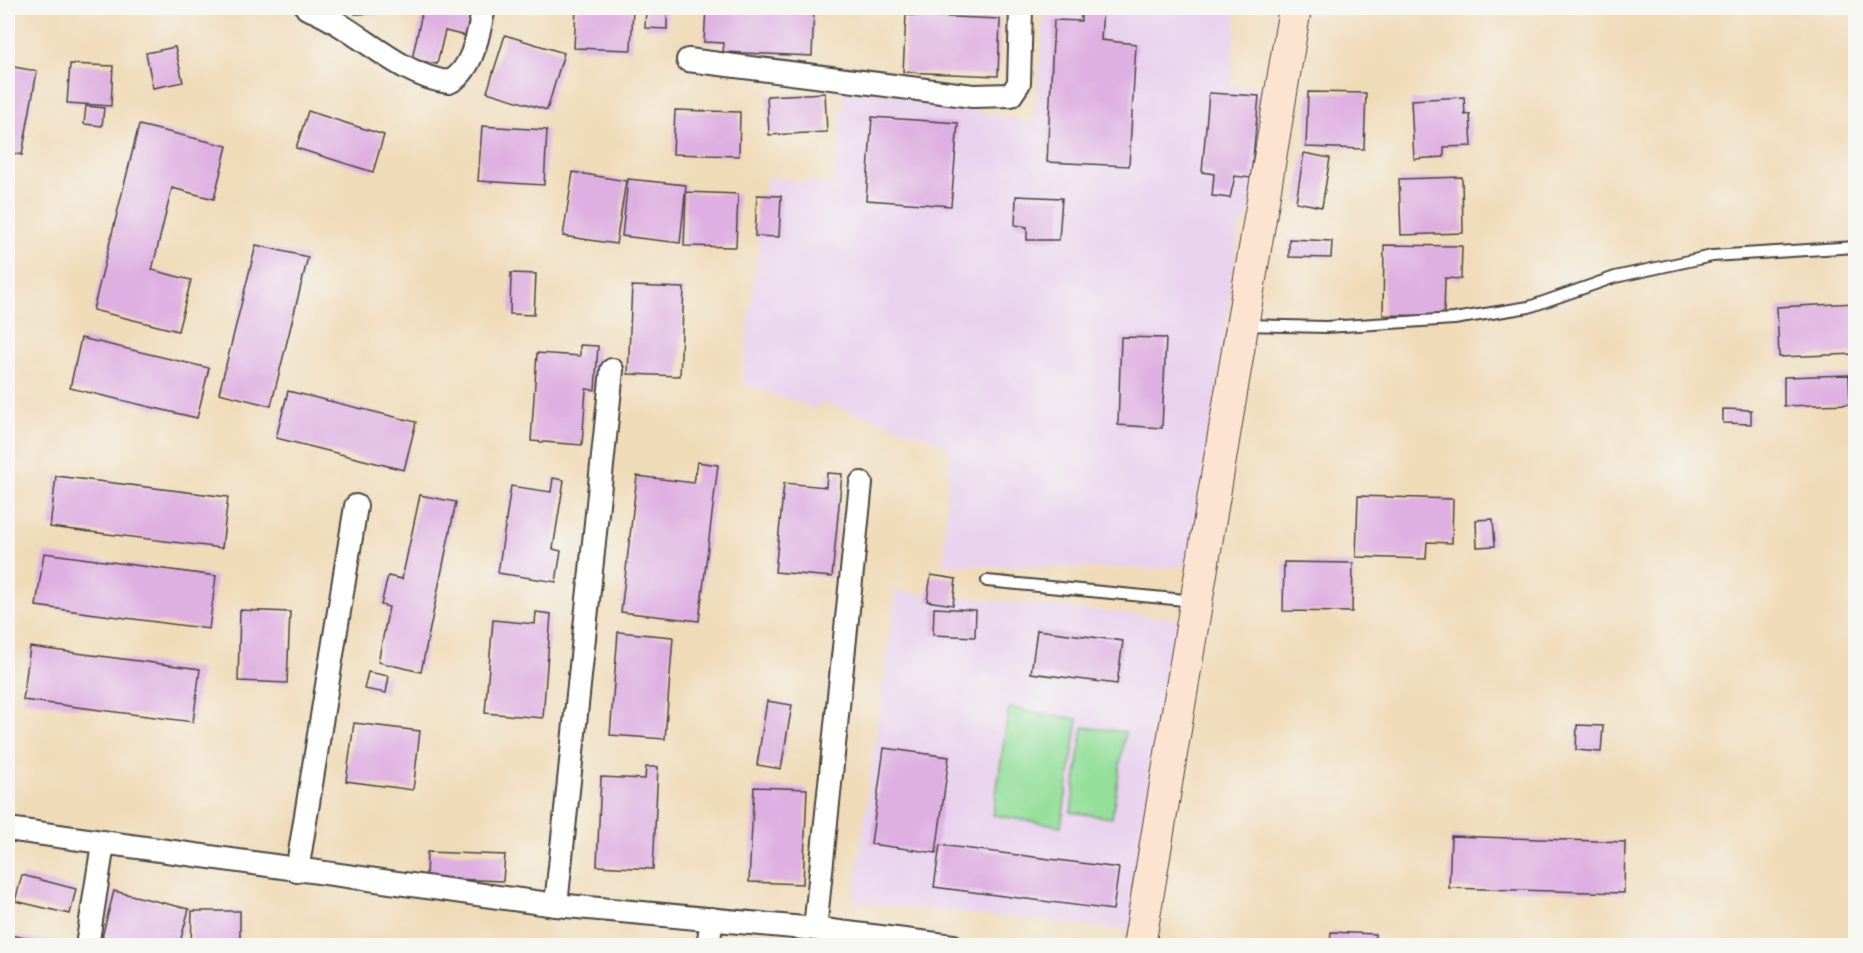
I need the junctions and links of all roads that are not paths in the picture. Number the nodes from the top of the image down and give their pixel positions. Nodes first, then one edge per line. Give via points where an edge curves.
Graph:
1 (307, 8) edge
2 (484, 8) edge
3 (1021, 8) edge
4 (1295, 8) edge
5 (688, 60) dead end
6 (1856, 247) edge
7 (1241, 325) junction
8 (612, 370) dead end
9 (861, 483) dead end
10 (356, 506) dead end
11 (987, 581) dead end
12 (1195, 601) junction
13 (8, 829) edge
14 (103, 844) junction
15 (297, 871) junction
16 (556, 905) junction
17 (712, 919) junction
18 (815, 929) junction
19 (87, 945) edge
20 (708, 945) edge
21 (953, 945) edge
22 (1139, 945) edge

1 - 2 street via 338,22 412,69 449,82 468,60
3 - 5 street via 1018,84 1011,95 1003,97
4 - 7 main road
6 - 7 lane via 1712,256 1615,277 1529,307 1454,319 1326,327
7 - 12 main road
8 - 16 street
9 - 18 street
10 - 15 street
11 - 12 lane
12 - 22 main road
13 - 14 street
14 - 15 street
14 - 19 street
15 - 16 street
16 - 17 street
17 - 18 street
17 - 20 street
18 - 21 street

